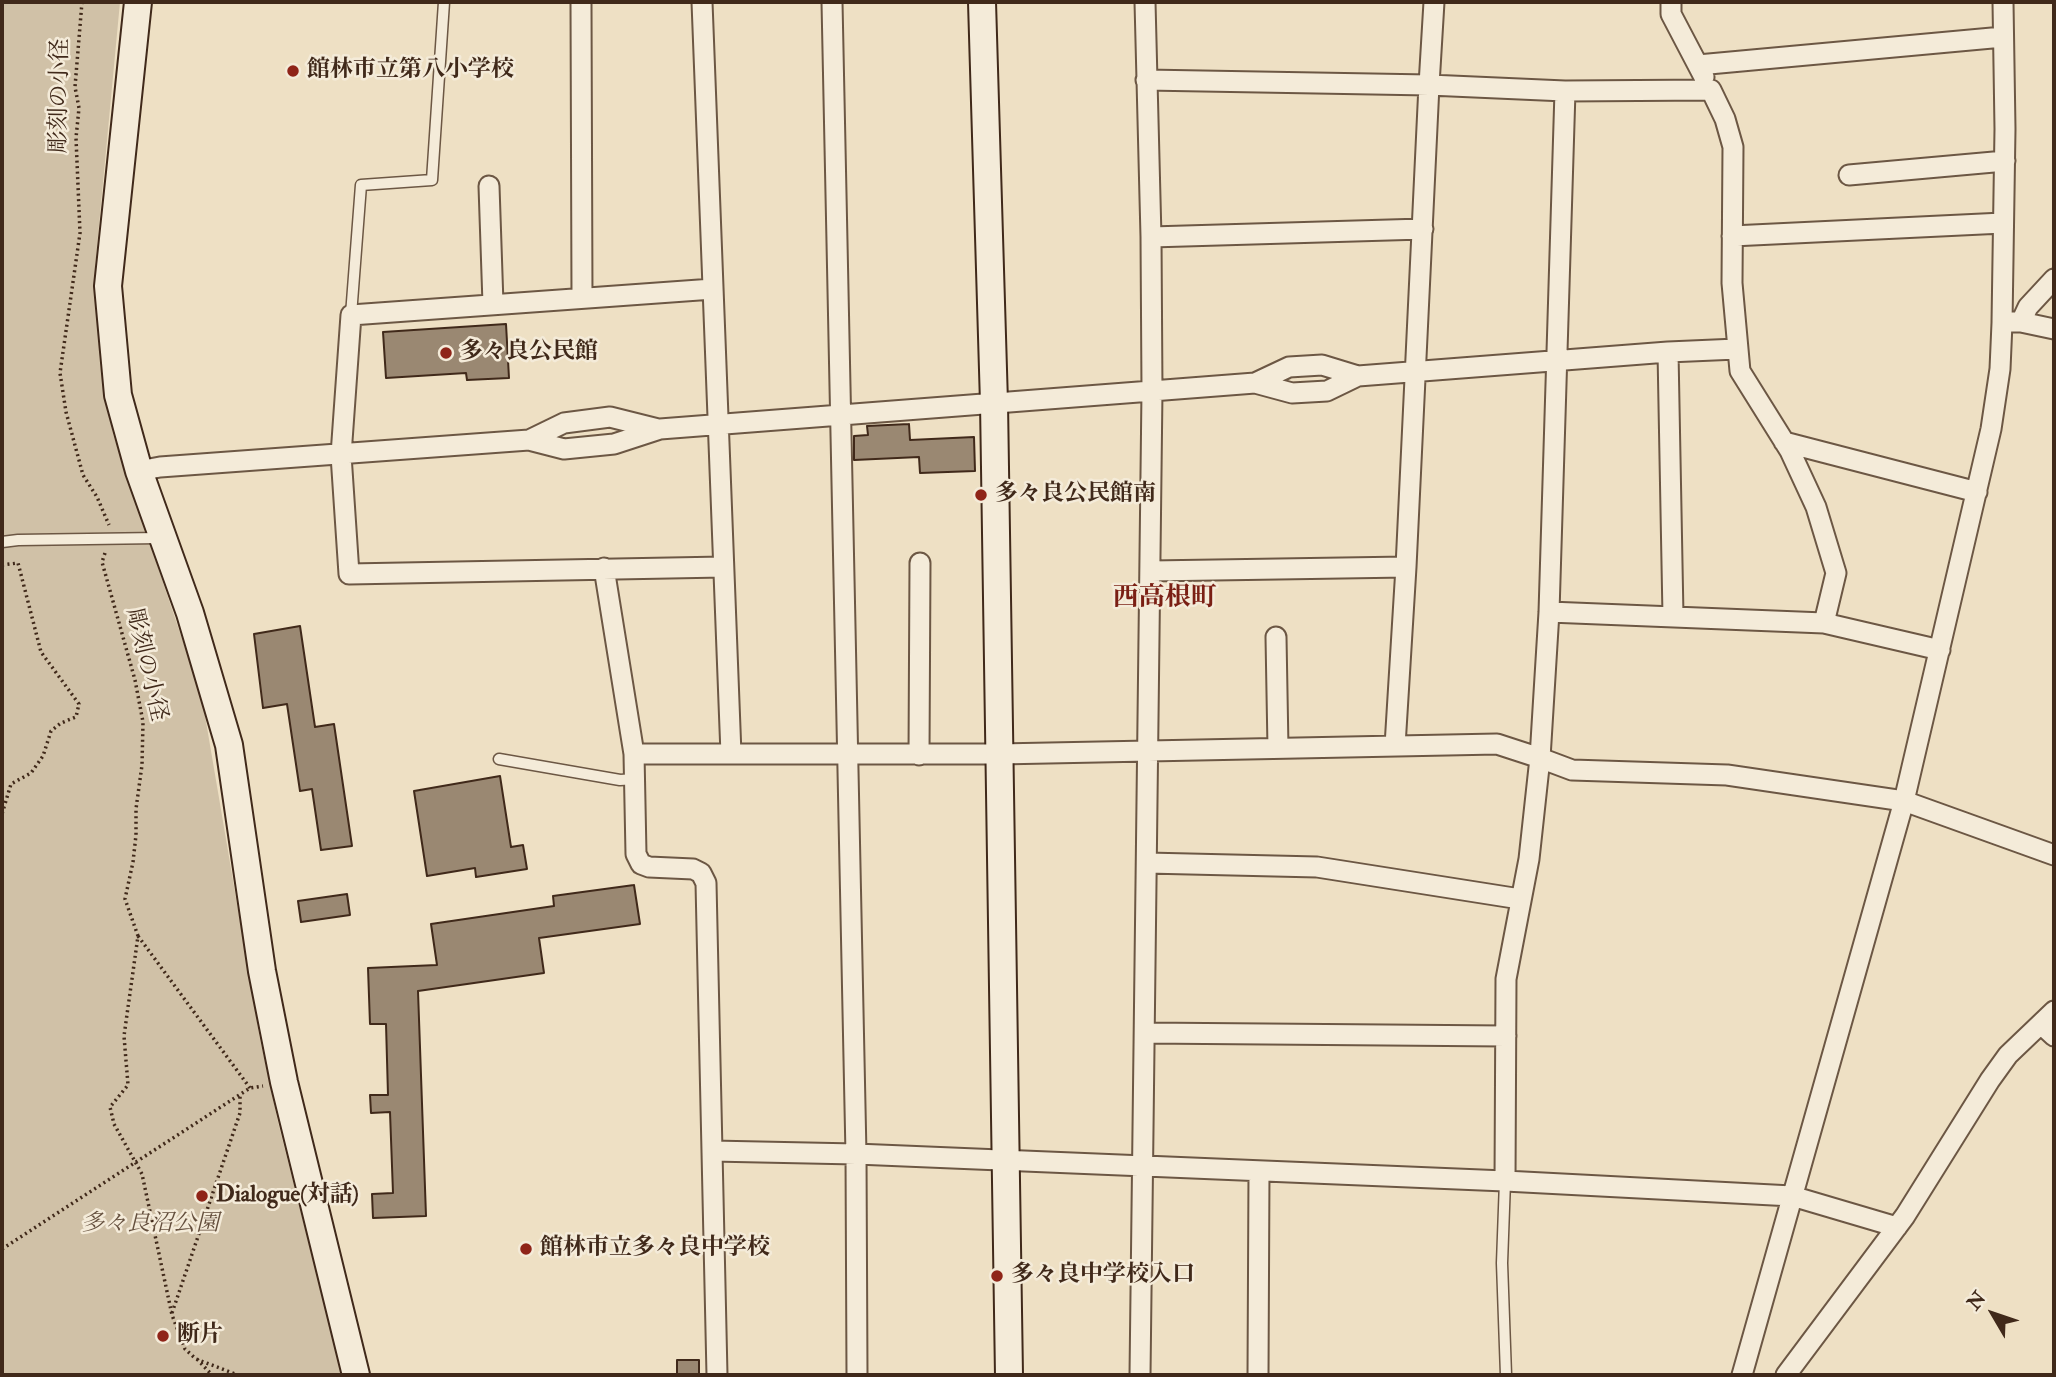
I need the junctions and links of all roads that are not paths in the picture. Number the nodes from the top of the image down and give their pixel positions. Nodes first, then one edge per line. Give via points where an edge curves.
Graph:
1 (138, 2) edge
2 (444, 2) edge
3 (582, 2) edge
4 (702, 2) edge
5 (832, 2) edge
6 (982, 2) edge
7 (1144, 2) edge
8 (1434, 2) edge
9 (1671, 2) edge
10 (2003, 2) edge
11 (2003, 37) junction
12 (1698, 65) junction
13 (1146, 80) junction
14 (1429, 85) junction
15 (1711, 90) junction
16 (1565, 91) junction
17 (2005, 161) junction
18 (1849, 175) dead end
19 (489, 186) dead end
20 (2004, 223) junction
21 (1423, 229) junction
22 (1732, 236) junction
23 (1151, 237) junction
24 (2054, 279) edge
25 (713, 289) junction
26 (582, 298) junction
27 (493, 304) junction
28 (351, 315) junction
29 (2011, 322) junction
30 (2054, 329) edge
31 (1737, 349) junction
32 (1668, 352) junction
33 (1557, 360) junction
34 (1415, 372) junction
35 (1152, 391) junction
36 (994, 403) junction
37 (842, 414) junction
38 (720, 426) junction
39 (660, 429) junction
40 (529, 440) junction
41 (1784, 442) junction
42 (341, 455) junction
43 (139, 471) junction
44 (1977, 492) junction
45 (163, 538) junction
46 (2, 542) edge
47 (920, 563) dead end
48 (723, 567) junction
49 (604, 568) junction
50 (1406, 568) junction
51 (1151, 571) junction
52 (1549, 612) junction
53 (1673, 616) junction
54 (1824, 623) junction
55 (1276, 637) dead end
56 (1940, 650) junction
57 (1395, 746) junction
58 (1278, 748) junction
59 (1147, 751) junction
60 (634, 754) junction
61 (730, 754) junction
62 (999, 754) junction
63 (847, 755) junction
64 (919, 755) junction
65 (1540, 758) junction
66 (499, 759) dead end
67 (636, 779) junction
68 (1904, 801) junction
69 (2054, 855) edge
70 (1147, 863) junction
71 (1520, 899) junction
72 (2050, 1024) edge
73 (1145, 1033) junction
74 (1506, 1035) junction
75 (712, 1151) junction
76 (856, 1154) junction
77 (1006, 1161) junction
78 (1142, 1167) junction
79 (1259, 1172) junction
80 (1505, 1181) junction
81 (1792, 1196) junction
82 (1897, 1227) junction
83 (355, 1375) edge
84 (717, 1375) edge
85 (857, 1375) edge
86 (1009, 1375) edge
87 (1140, 1375) edge
88 (1258, 1375) edge
89 (1506, 1375) edge
90 (1742, 1375) edge
91 (1786, 1375) edge

1 - 43 street via 108,286 118,394
2 - 28 lane via 432,180 361,186
3 - 26 street
4 - 25 street
5 - 37 street
6 - 36 street
7 - 13 street
8 - 14 street
9 - 12 street via 1671,14
10 - 11 street
11 - 12 street
11 - 17 street
12 - 15 street
13 - 14 street
13 - 23 street
14 - 16 street
14 - 21 street
15 - 16 street
15 - 22 street via 1733,146
16 - 33 street
17 - 18 street
17 - 20 street
19 - 27 street
20 - 22 street
20 - 29 street
21 - 23 street
21 - 34 street
22 - 31 street
23 - 35 street
24 - 29 street
25 - 26 street
25 - 38 street
26 - 27 street
27 - 28 street
28 - 42 street
29 - 30 street
29 - 44 street
31 - 32 street
31 - 41 street via 1740,371
32 - 33 street
32 - 53 street
33 - 34 street
33 - 52 street
34 - 35 street via 1358,376 1322,365 1289,367 1255,383
34 - 50 street
35 - 36 street
35 - 51 street
36 - 37 street
36 - 62 street
37 - 38 street
37 - 63 street
38 - 39 street
38 - 48 street
39 - 40 street via 614,444 564,449
39 - 40 street via 610,417 564,423
40 - 42 street
41 - 44 street
41 - 54 street via 1816,508 1836,573
42 - 43 street
42 - 49 street via 349,574
43 - 45 street
44 - 56 street
45 - 46 lane
45 - 83 street via 229,745 257,944 284,1082
47 - 64 street
48 - 49 street
48 - 61 street
49 - 60 street
50 - 51 street
50 - 57 street
51 - 59 street
52 - 53 street
52 - 65 street
53 - 54 street
54 - 56 street
55 - 58 street
56 - 68 street
57 - 58 street
57 - 65 street via 1497,744
58 - 59 street
59 - 62 street
59 - 70 street
60 - 61 street
60 - 67 street
61 - 63 street
62 - 64 street
62 - 77 street
63 - 64 street
63 - 76 street
65 - 68 street via 1572,769 1727,775
65 - 71 street
66 - 67 lane
67 - 75 street via 636,854 641,864 693,869 706,883
68 - 69 street
68 - 81 street
70 - 71 street via 1317,867
70 - 73 street
71 - 74 street via 1506,979
72 - 82 street via 2008,1055
73 - 74 street
73 - 78 street
74 - 80 street
75 - 76 street
75 - 84 street
76 - 77 street
76 - 85 street
77 - 78 street
77 - 86 street
78 - 79 street
78 - 87 street
79 - 80 street
79 - 88 street
80 - 81 street
80 - 89 lane
81 - 82 street
81 - 90 street
82 - 91 street

